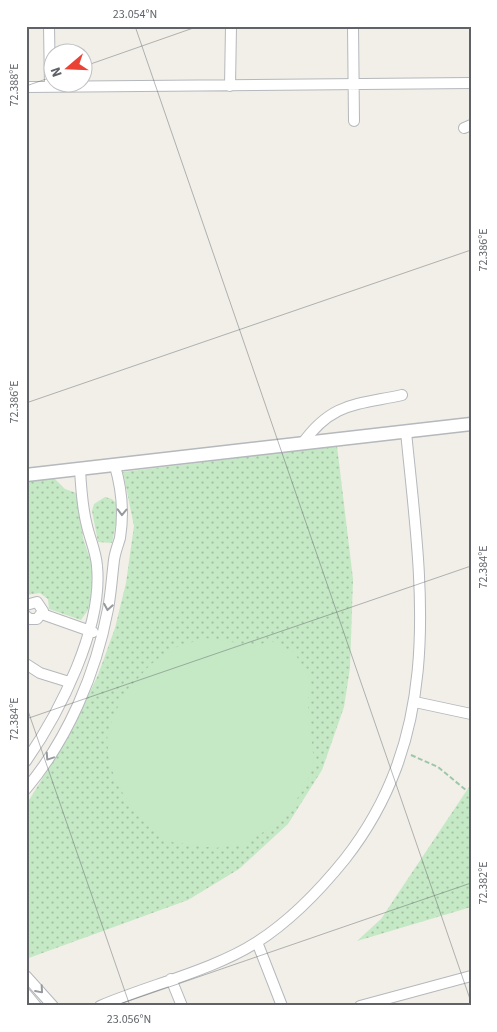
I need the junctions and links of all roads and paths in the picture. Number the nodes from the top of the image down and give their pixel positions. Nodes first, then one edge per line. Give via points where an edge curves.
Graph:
1 (49, 26) edge
2 (231, 26) edge
3 (353, 26) edge
4 (49, 42) edge
5 (471, 83) edge
6 (353, 84) junction
7 (230, 86) junction
8 (26, 87) edge
9 (42, 87) edge
10 (92, 87) edge
11 (354, 121) dead end
12 (402, 394) dead end
13 (471, 424) edge
14 (406, 432) junction
15 (302, 444) junction
16 (115, 466) junction
17 (80, 469) junction
18 (26, 475) edge
19 (97, 558) junction
20 (114, 558) junction
21 (26, 605) edge
22 (42, 614) junction
23 (27, 619) edge
24 (88, 630) junction
25 (102, 636) junction
26 (26, 664) edge
27 (68, 682) junction
28 (415, 702) junction
29 (471, 714) edge
30 (403, 752) junction
31 (26, 760) edge
32 (26, 789) edge
33 (467, 791) dead end
34 (257, 942) junction
35 (26, 976) edge
36 (471, 976) edge
37 (171, 978) junction
38 (26, 994) edge
39 (36, 1006) edge
40 (53, 1006) edge
41 (100, 1006) edge
42 (182, 1006) edge
43 (282, 1006) edge
44 (360, 1006) edge

1 - 4 street
2 - 7 street
3 - 6 street
5 - 6 street
6 - 7 street
6 - 11 street
7 - 10 street
8 - 9 street
12 - 15 street via 335,412 322,419
13 - 14 street
14 - 15 street
14 - 28 street via 421,587
15 - 16 street
16 - 17 street
16 -> 20 street via 122,503 121,531
17 - 18 street
17 - 19 street via 86,523
19 - 20 street
19 - 24 street via 96,598
20 -> 25 street
21 - 22 street via 37,602 42,607
22 - 23 street via 37,619
22 - 24 street
24 - 25 street
24 - 27 street
25 -> 32 street via 74,713 54,750
26 - 27 street via 40,673
27 - 31 street via 51,720
28 - 29 street
28 - 30 street
30 - 33 path via 438,767
30 - 34 street via 361,838 330,878 304,904
34 - 37 street via 199,969
34 - 43 street
35 -> 40 street
36 - 44 street
37 - 41 street
37 - 42 street
38 - 39 street

